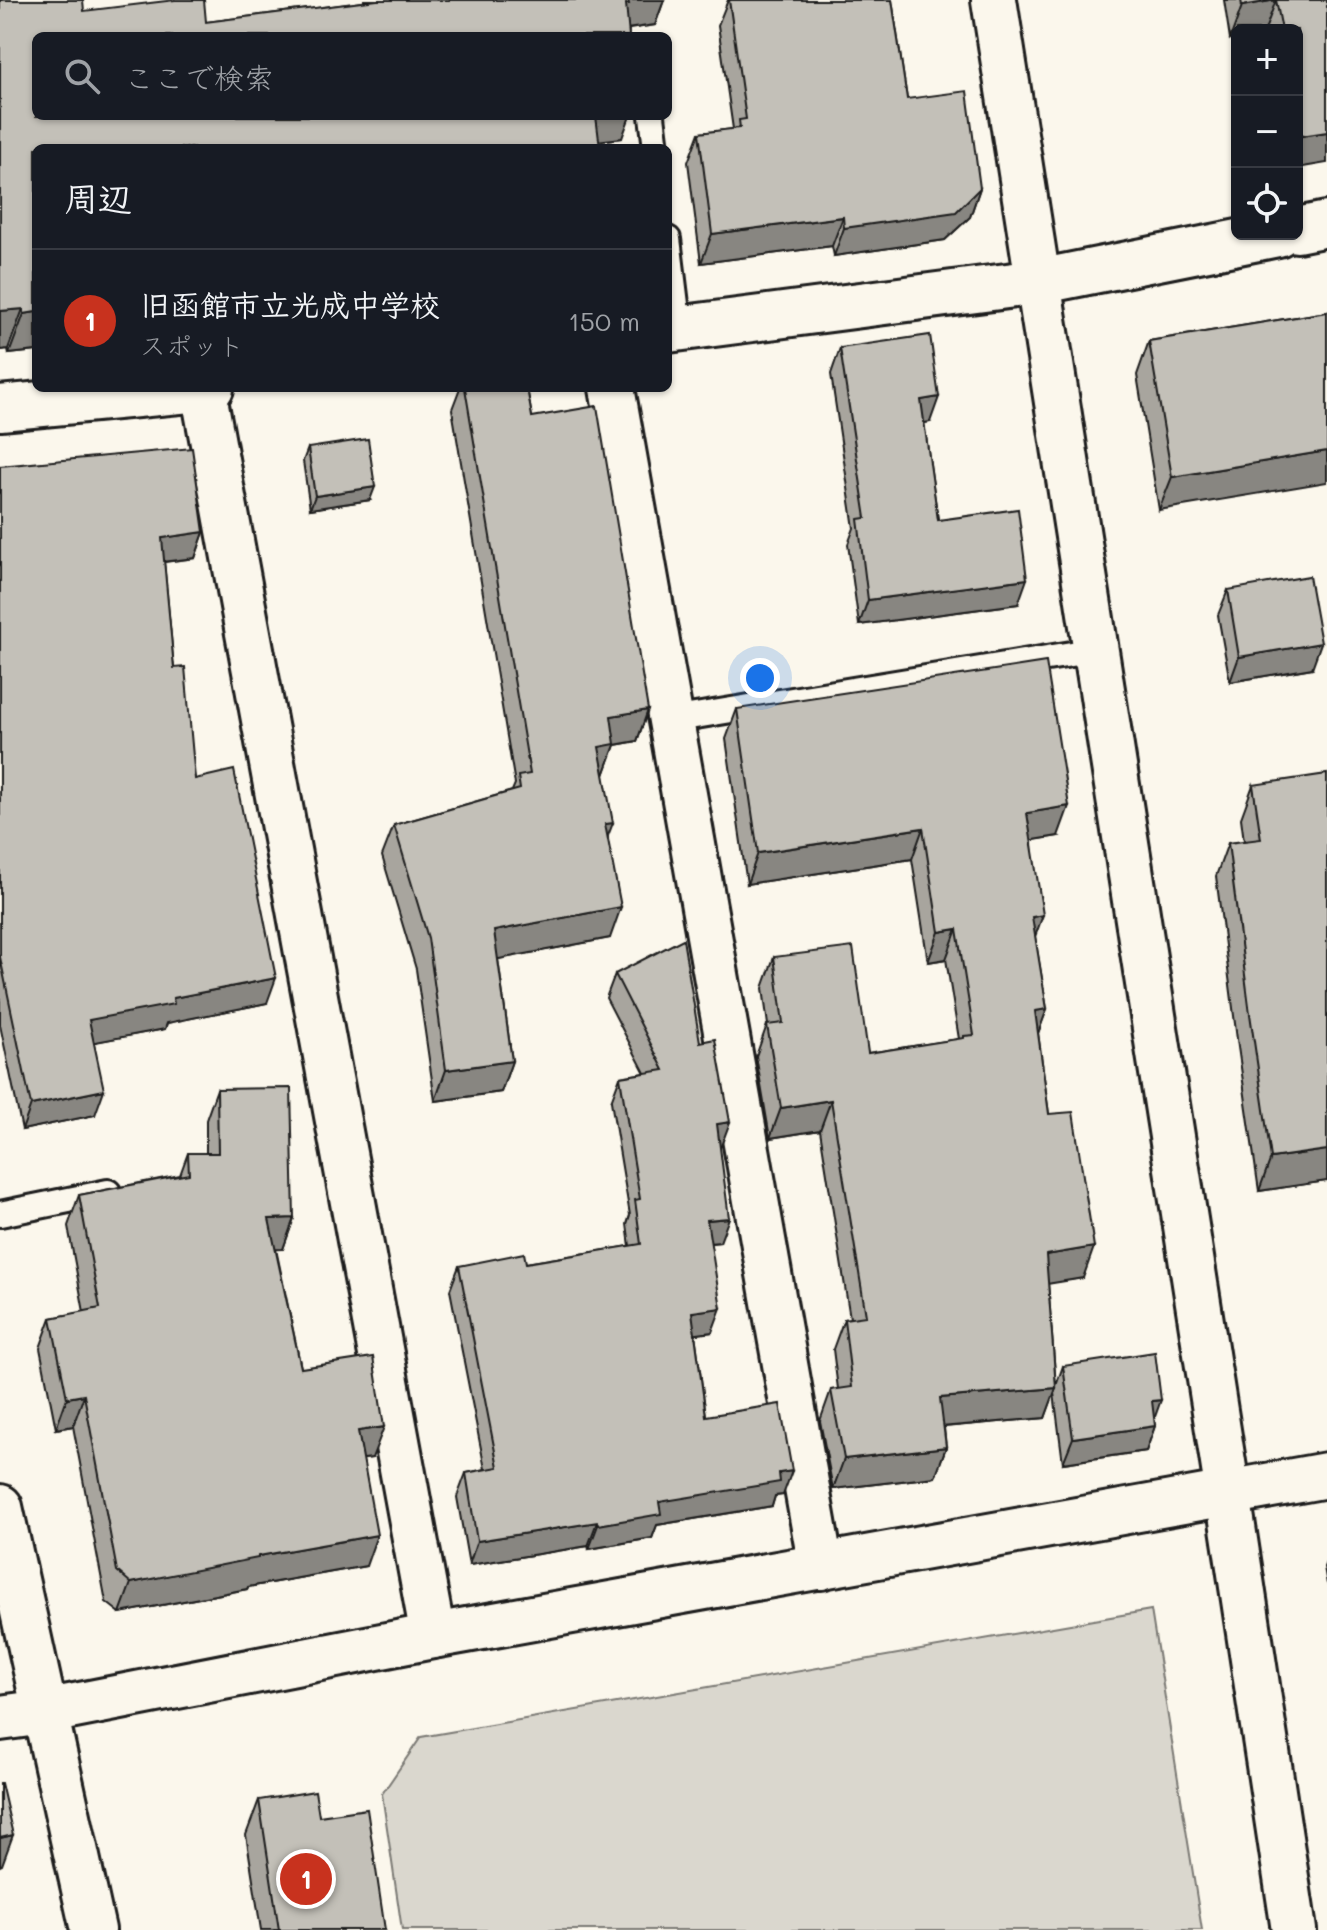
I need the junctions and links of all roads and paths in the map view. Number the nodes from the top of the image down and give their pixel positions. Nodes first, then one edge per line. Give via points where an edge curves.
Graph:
1 (994, 0) edge
2 (652, 120) edge
3 (656, 144) edge
4 (1327, 224) edge
5 (1303, 229) edge
6 (1248, 240) edge
7 (1038, 282) junction
8 (672, 300) edge
9 (674, 330) edge
10 (171, 392) edge
11 (204, 392) edge
12 (613, 392) edge
13 (0, 408) edge
14 (1096, 650) junction
15 (671, 720) junction
16 (127, 1188) edge
17 (0, 1214) edge
18 (1327, 1475) edge
19 (1228, 1494) junction
20 (0, 1507) edge
21 (821, 1567) junction
22 (433, 1636) junction
23 (44, 1712) junction
24 (0, 1718) edge
25 (93, 1930) edge
26 (1294, 1930) edge

1 - 7 street
2 - 3 lane
4 - 5 street
6 - 7 street
7 - 9 street
7 - 14 street
8 - 9 lane
10 - 13 street
11 - 22 street
12 - 15 street
14 - 15 lane
14 - 19 street
15 - 21 street
16 - 17 lane
18 - 19 street
19 - 21 street
19 - 26 street
20 - 23 street
21 - 22 street
22 - 23 street
23 - 24 street
23 - 25 street

